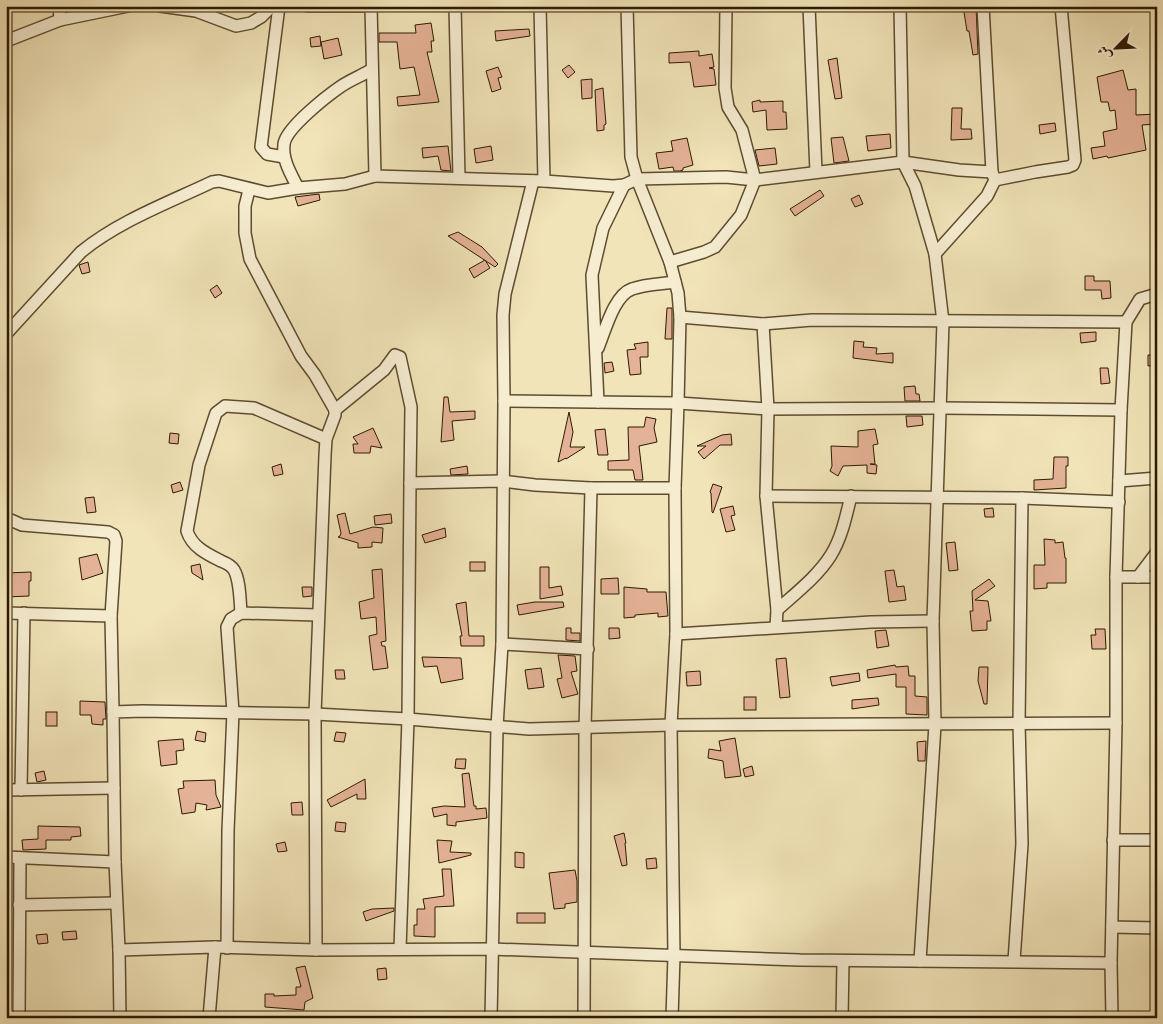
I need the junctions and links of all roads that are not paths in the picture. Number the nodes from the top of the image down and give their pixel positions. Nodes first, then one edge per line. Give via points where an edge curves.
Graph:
1 (59, 6) edge
2 (128, 6) edge
3 (160, 6) edge
4 (272, 6) edge
5 (279, 6) edge
6 (308, 6) edge
7 (371, 6) edge
8 (454, 6) edge
9 (540, 6) edge
10 (627, 6) edge
11 (726, 6) edge
12 (809, 6) edge
13 (900, 6) edge
14 (983, 6) edge
15 (1061, 6) edge
16 (196, 9) edge
17 (60, 20) junction
18 (6, 41) edge
19 (371, 70) junction
20 (284, 157) junction
21 (904, 162) junction
22 (816, 172) junction
23 (375, 176) junction
24 (994, 176) junction
25 (460, 178) junction
26 (637, 179) junction
27 (755, 180) junction
28 (538, 181) junction
29 (624, 185) junction
30 (298, 188) junction
31 (248, 190) junction
32 (935, 254) junction
33 (670, 262) junction
34 (675, 282) junction
35 (1157, 294) edge
36 (680, 317) junction
37 (943, 322) junction
38 (1126, 322) junction
39 (764, 324) junction
40 (6, 334) edge
41 (596, 352) junction
42 (504, 401) junction
43 (598, 402) junction
44 (678, 403) junction
45 (939, 408) junction
46 (768, 409) junction
47 (335, 410) junction
48 (1121, 410) junction
49 (326, 439) junction
50 (1157, 478) edge
51 (502, 481) junction
52 (1119, 481) junction
53 (410, 483) junction
54 (591, 488) junction
55 (675, 488) junction
56 (766, 496) junction
57 (851, 496) junction
58 (936, 497) junction
59 (1022, 498) junction
60 (1119, 502) junction
61 (6, 518) edge
62 (1157, 552) edge
63 (1116, 577) junction
64 (1138, 577) junction
65 (1157, 577) edge
66 (777, 610) junction
67 (6, 613) edge
68 (24, 613) junction
69 (241, 613) junction
70 (318, 615) junction
71 (111, 616) junction
72 (934, 621) junction
73 (776, 628) junction
74 (676, 634) junction
75 (502, 644) junction
76 (588, 650) junction
77 (113, 712) junction
78 (233, 712) junction
79 (314, 714) junction
80 (408, 719) junction
81 (1019, 724) junction
82 (1116, 724) junction
83 (935, 725) junction
84 (671, 726) junction
85 (497, 727) junction
86 (585, 729) junction
87 (114, 788) junction
88 (6, 790) edge
89 (22, 790) junction
90 (1113, 840) junction
91 (1157, 840) edge
92 (6, 857) edge
93 (20, 858) junction
94 (114, 862) junction
95 (116, 903) junction
96 (19, 905) junction
97 (1112, 928) junction
98 (1157, 928) edge
99 (215, 947) junction
100 (227, 948) junction
101 (400, 949) junction
102 (491, 949) junction
103 (119, 950) junction
104 (316, 950) junction
105 (584, 953) junction
106 (674, 956) junction
107 (843, 961) junction
108 (920, 961) junction
109 (1014, 961) junction
110 (1111, 963) junction
111 (18, 1018) edge
112 (120, 1018) edge
113 (209, 1018) edge
114 (491, 1018) edge
115 (584, 1018) edge
116 (672, 1018) edge
117 (842, 1018) edge
118 (1112, 1018) edge

1 - 17 street
2 - 17 street
3 - 16 street
4 - 16 street via 251,23 236,26
5 - 20 street via 261,147 267,154
6 - 7 street
7 - 19 street
8 - 25 street
9 - 28 street
10 - 26 street via 631,156
11 - 27 street via 725,88 728,107 742,130
12 - 22 street
13 - 21 street
14 - 24 street
15 - 24 street via 1075,160 1068,167
17 - 18 street
19 - 20 street via 342,85 299,121 284,142
19 - 23 street
20 - 30 street
21 - 22 street
21 - 24 street
21 - 32 street via 916,186
22 - 27 street
23 - 25 street
23 - 30 street via 344,184
24 - 32 street via 987,196
25 - 28 street
26 - 27 street
26 - 29 street
26 - 33 street
27 - 33 street via 741,215 715,246
28 - 29 street
28 - 42 street via 505,294
29 - 41 street via 603,228 592,275
30 - 31 street via 268,193
31 - 40 street via 212,182 94,241
31 - 47 street via 245,233 250,259 301,356 316,375
32 - 37 street
33 - 34 street
34 - 36 street
34 - 41 street via 633,288 619,298
35 - 38 street via 1140,299
36 - 39 street
36 - 44 street
37 - 38 street
37 - 39 street via 812,320
37 - 45 street
38 - 48 street
39 - 46 street
41 - 43 street
42 - 43 street
42 - 51 street
43 - 44 street
44 - 46 street
44 - 55 street
45 - 46 street
45 - 48 street
45 - 58 street
46 - 56 street
47 - 49 street
47 - 53 street via 384,370 395,355 400,357 411,407
48 - 52 street
49 - 69 street via 254,408 225,406 216,413 200,465 187,532 196,546 234,571
49 - 70 street
50 - 52 street
51 - 53 street
51 - 54 street
51 - 75 street
52 - 60 street
53 - 80 street
54 - 55 street
54 - 76 street
55 - 74 street
56 - 57 street
56 - 66 street
57 - 58 street
57 - 66 street via 844,526 831,554 814,576
58 - 59 street
58 - 72 street
59 - 60 street
59 - 81 street
60 - 63 street
61 - 71 street via 22,525 114,535
62 - 64 street
63 - 64 street
63 - 82 street
64 - 65 street
66 - 73 street
67 - 68 street
68 - 71 street
68 - 89 street
69 - 70 street
69 - 78 street via 231,619 227,627
70 - 79 street
71 - 77 street
72 - 73 street
72 - 83 street
73 - 74 street
74 - 84 street
75 - 76 street
75 - 85 street
76 - 86 street
77 - 78 street
77 - 87 street
78 - 79 street
78 - 100 street
79 - 80 street
79 - 104 street
80 - 85 street
80 - 101 street
81 - 82 street
81 - 83 street
81 - 109 street via 1022,844
82 - 90 street
83 - 84 street
83 - 108 street
84 - 86 street
84 - 106 street
85 - 86 street
85 - 102 street
86 - 105 street
87 - 89 street
87 - 94 street
88 - 89 street
90 - 91 street
90 - 97 street
92 - 93 street
93 - 94 street
93 - 96 street
94 - 95 street
95 - 96 street
95 - 103 street
96 - 111 street
97 - 98 street
97 - 110 street
99 - 100 street
99 - 103 street
99 - 113 street
100 - 104 street
101 - 102 street
101 - 104 street
102 - 105 street
102 - 114 street
103 - 112 street
105 - 106 street
105 - 115 street
106 - 107 street
106 - 116 street
107 - 108 street
107 - 117 street
108 - 109 street
109 - 110 street
110 - 118 street

